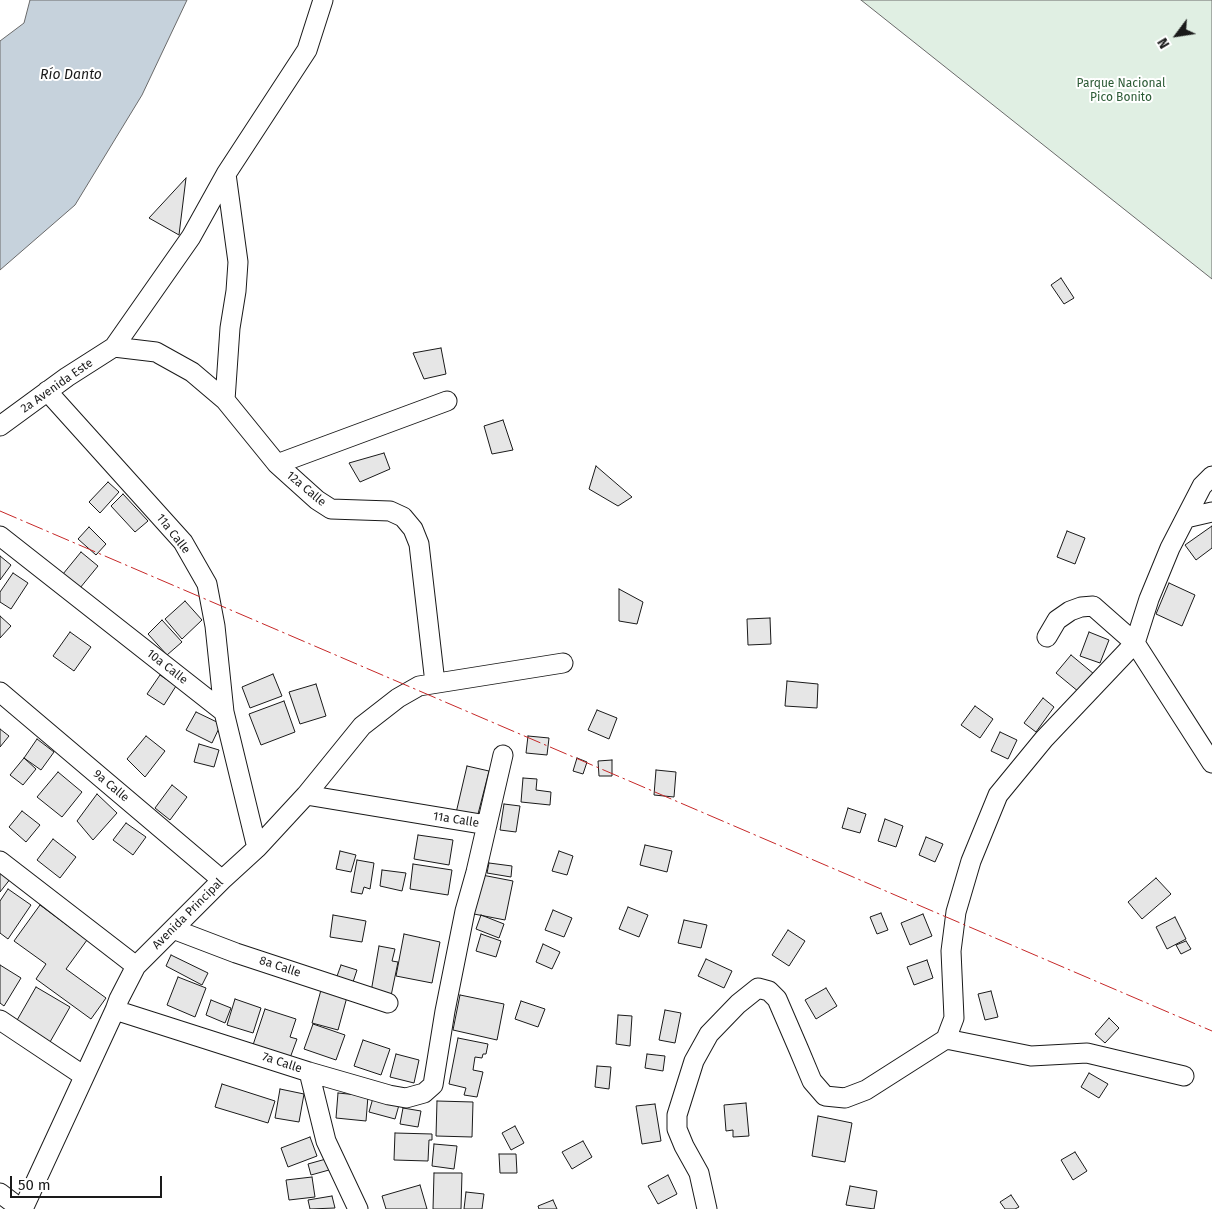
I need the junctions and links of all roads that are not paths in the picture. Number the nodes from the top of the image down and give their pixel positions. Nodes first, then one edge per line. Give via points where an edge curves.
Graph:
1 (323, 0) edge
2 (226, 174) junction
3 (114, 347) junction
4 (47, 391) junction
5 (225, 400) junction
6 (447, 401) dead end
7 (0, 426) edge
8 (277, 464) junction
9 (1212, 476) edge
10 (1212, 512) edge
11 (1186, 518) junction
12 (0, 536) edge
13 (1047, 637) dead end
14 (1135, 644) junction
15 (563, 663) dead end
16 (435, 683) junction
17 (0, 692) edge
18 (224, 712) junction
19 (504, 754) dead end
20 (1212, 763) edge
21 (306, 796) junction
22 (487, 825) junction
23 (257, 848) junction
24 (0, 861) edge
25 (222, 880) junction
26 (173, 929) junction
27 (136, 966) junction
28 (388, 1003) dead end
29 (115, 1010) junction
30 (0, 1020) edge
31 (946, 1039) junction
32 (309, 1072) junction
33 (84, 1076) junction
34 (1184, 1076) dead end
35 (0, 1193) edge
36 (22, 1209) edge
37 (358, 1209) edge
38 (707, 1209) edge

1 - 2 street via 307,50
2 - 3 street via 191,236
2 - 5 street via 238,262
3 - 4 street, 2a Avenida Este
3 - 5 street, 12a Calle via 156,352 192,372
4 - 7 street, 2a Avenida Este
4 - 18 street, 11a Calle via 183,542 207,584
5 - 8 street, 12a Calle
6 - 8 street
8 - 16 street, 12a Calle via 316,500 331,509 390,511 403,517 412,529 419,544
9 - 11 street via 1202,486
10 - 11 street
11 - 14 street via 1149,599
12 - 18 street, 10a Calle
13 - 14 street via 1057,620 1081,607 1093,606
14 - 20 street
14 - 31 street via 1044,739 998,795 970,861 956,912 952,951 954,1018
15 - 16 street, Avenida Principal
16 - 21 street, Avenida Principal via 419,686 398,698 362,726
17 - 25 street, 9a Calle
18 - 23 street
19 - 22 street
21 - 22 street, 11a Calle
21 - 23 street, Avenida Principal
22 - 32 street via 465,911 433,1085 424,1093 406,1098
23 - 25 street, Avenida Principal
24 - 27 street
25 - 26 street, Avenida Principal
26 - 27 street, Avenida Principal
26 - 28 street, 8a Calle
27 - 29 street, Avenida Principal
29 - 32 street, 7a Calle
29 - 33 street, Avenida Principal
30 - 33 street
31 - 34 street via 1031,1056 1087,1053
31 - 38 street via 866,1090 845,1098 825,1096 812,1081 777,999 769,991 758,988 709,1034 694,1061 677,1115 676,1129 699,1173
32 - 37 street, 7a Calle via 326,1141
33 - 36 street, Avenida Principal
35 - 36 street

